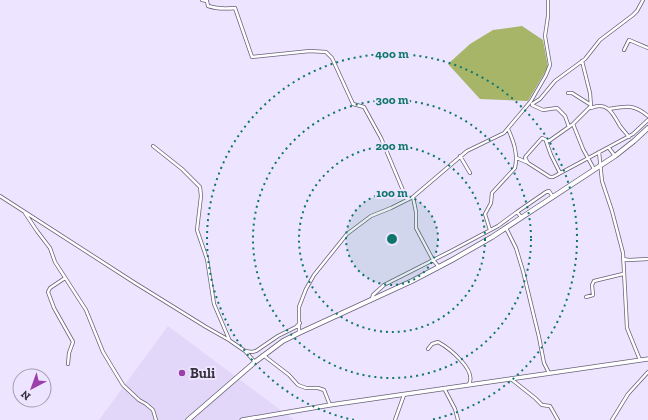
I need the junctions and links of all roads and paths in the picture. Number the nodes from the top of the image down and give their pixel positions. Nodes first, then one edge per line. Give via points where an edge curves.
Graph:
1 (202, 0) edge
2 (548, 0) edge
3 (643, 0) edge
4 (648, 48) edge
5 (624, 50) dead end
6 (582, 61) junction
7 (568, 93) dead end
8 (531, 104) junction
9 (591, 107) junction
10 (609, 109) junction
11 (648, 116) edge
12 (648, 120) edge
13 (573, 124) junction
14 (569, 126) junction
15 (648, 128) edge
16 (508, 129) junction
17 (629, 137) junction
18 (546, 141) junction
19 (153, 146) dead end
20 (609, 148) junction
21 (599, 152) junction
22 (460, 156) junction
23 (615, 156) junction
24 (516, 158) junction
25 (587, 158) junction
26 (528, 163) junction
27 (600, 165) junction
28 (594, 169) junction
29 (470, 173) dead end
30 (560, 173) junction
31 (0, 196) edge
32 (554, 196) junction
33 (413, 197) junction
34 (407, 200) junction
35 (24, 211) junction
36 (517, 212) junction
37 (521, 218) junction
38 (506, 228) junction
39 (490, 230) junction
40 (623, 259) junction
41 (648, 259) edge
42 (433, 260) junction
43 (439, 267) junction
44 (623, 274) junction
45 (65, 278) junction
46 (586, 297) dead end
47 (372, 300) junction
48 (300, 323) junction
49 (299, 333) junction
50 (229, 340) junction
51 (428, 350) dead end
52 (245, 351) junction
53 (263, 355) junction
54 (648, 359) edge
55 (640, 360) junction
56 (255, 362) junction
57 (68, 364) dead end
58 (648, 372) edge
59 (549, 373) junction
60 (510, 378) junction
61 (469, 384) junction
62 (444, 388) junction
63 (404, 394) junction
64 (330, 405) junction
65 (156, 420) edge
66 (188, 420) edge
67 (242, 420) edge
68 (395, 420) edge
69 (458, 420) edge
70 (558, 420) edge
71 (612, 420) edge

1 - 34 street via 214,8 235,8 252,57 310,51 326,52 332,58 353,104 364,107 381,138
2 - 8 street via 545,36 550,65
3 - 6 street via 638,11 600,40
4 - 5 street via 629,40
6 - 8 street via 555,81 540,99
6 - 9 street
7 - 9 street via 572,93
8 - 14 street via 543,110 557,108 565,116
8 - 16 street
9 - 10 street via 597,105
9 - 13 street
10 - 11 street via 635,107
10 - 17 street
12 - 17 street
13 - 14 street
13 - 25 street
14 - 18 street
15 - 23 main road
16 - 22 street
16 - 24 street via 514,143
17 - 20 street
18 - 26 street via 542,138 538,140 525,158
18 - 30 street
19 - 50 street via 200,187 197,230 207,259 214,304
20 - 21 street
20 - 23 street
21 - 25 street
21 - 27 street
22 - 29 street
22 - 33 street
23 - 27 main road
24 - 26 street
24 - 39 street via 515,168 492,193 485,214
25 - 28 street
25 - 30 street
26 - 30 street via 550,177
27 - 28 main road
27 - 40 street
28 - 32 main road
31 - 35 street
32 - 36 street via 549,191 546,192
32 - 37 main road
33 - 34 street
33 - 42 street via 416,228
34 - 48 street via 371,216 340,241 306,289 299,308
35 - 45 street via 50,248
35 - 50 street via 206,328
36 - 37 street
36 - 39 street
37 - 38 main road
38 - 43 main road
38 - 59 street via 523,271 544,363
39 - 42 street
40 - 41 street
40 - 44 street
42 - 43 street
42 - 47 street via 384,285 373,295
43 - 47 main road
44 - 46 street via 594,281 593,294
44 - 55 street via 627,328
45 - 57 street via 52,286 48,292 73,342
45 - 65 street via 86,310 103,352 123,385 154,410
47 - 49 main road
48 - 49 street
48 - 52 street via 256,351
49 - 53 main road
50 - 52 street
51 - 61 street via 432,344 438,342 456,356 469,372
52 - 56 street
53 - 56 main road
53 - 64 street via 298,385 324,390
54 - 55 street
55 - 59 street
56 - 66 main road
58 - 71 street via 628,394
59 - 60 street
60 - 61 street
60 - 70 street via 542,405 550,406
61 - 62 street
62 - 63 street
62 - 69 street
63 - 64 street
63 - 68 street
64 - 67 street

